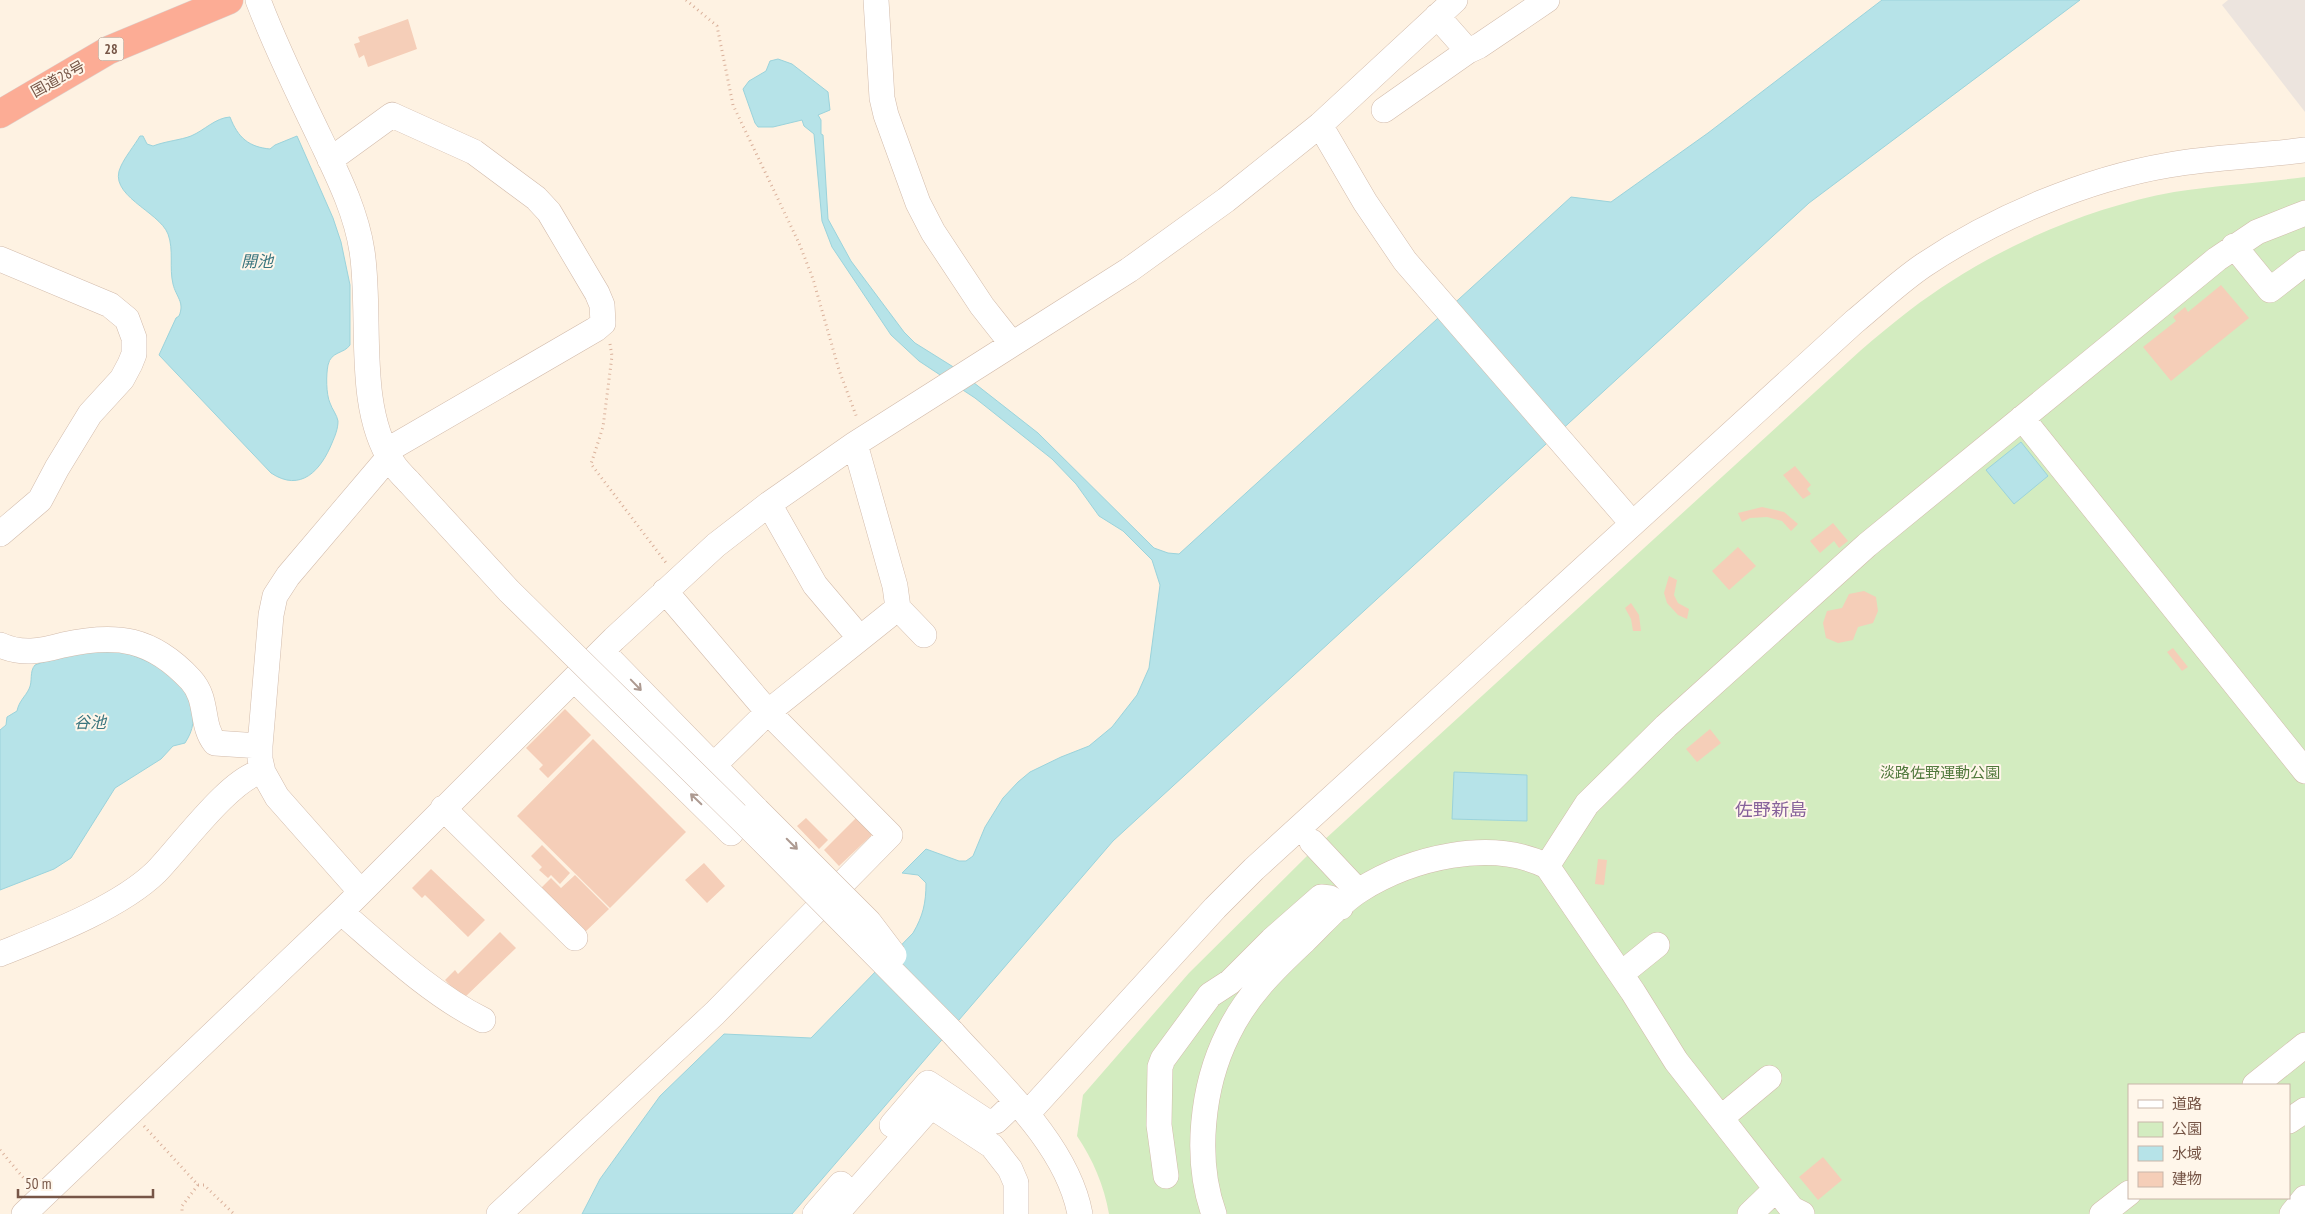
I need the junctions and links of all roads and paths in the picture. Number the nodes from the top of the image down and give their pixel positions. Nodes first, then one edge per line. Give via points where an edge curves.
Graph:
1 (229, 0) edge
2 (258, 0) edge
3 (686, 0) edge
4 (876, 0) edge
5 (1455, 0) edge
6 (1547, 0) edge
7 (1437, 16) junction
8 (1468, 51) junction
9 (1384, 110) dead end
10 (0, 114) edge
11 (1320, 125) junction
12 (2305, 150) edge
13 (330, 160) junction
14 (2305, 213) edge
15 (2234, 246) junction
16 (0, 259) edge
17 (2305, 263) edge
18 (603, 323) junction
19 (1012, 344) junction
20 (2022, 418) junction
21 (859, 441) junction
22 (388, 454) junction
23 (769, 504) junction
24 (1632, 523) junction
25 (0, 534) edge
26 (671, 585) junction
27 (898, 608) junction
28 (924, 635) dead end
29 (859, 638) junction
30 (0, 645) edge
31 (602, 651) junction
32 (574, 679) junction
33 (768, 712) junction
34 (260, 746) junction
35 (714, 765) junction
36 (263, 772) junction
37 (2305, 772) edge
38 (443, 808) junction
39 (1312, 842) dead end
40 (1547, 866) junction
41 (361, 892) junction
42 (1349, 899) junction
43 (341, 912) junction
44 (574, 938) dead end
45 (1657, 945) dead end
46 (0, 954) edge
47 (1621, 974) junction
48 (484, 1020) dead end
49 (952, 1032) junction
50 (2305, 1045) edge
51 (1769, 1078) dead end
52 (2256, 1084) edge
53 (1022, 1108) junction
54 (2305, 1110) edge
55 (130, 1111) junction
56 (1721, 1118) junction
57 (2290, 1120) edge
58 (0, 1150) edge
59 (1166, 1176) dead end
60 (198, 1185) junction
61 (1776, 1189) junction
62 (2128, 1194) edge
63 (2305, 1198) edge
64 (39, 1209) edge
65 (182, 1214) edge
66 (234, 1214) edge
67 (499, 1214) edge
68 (815, 1214) edge
69 (836, 1214) edge
70 (1016, 1214) edge
71 (1080, 1214) edge
72 (1214, 1214) edge
73 (1750, 1214) edge
74 (1802, 1214) edge
75 (2102, 1214) edge
76 (2292, 1214) edge

1 - 10 highway, 国道28号 / 28 via 109,50
2 - 13 street
3 - 21 path via 718,26 733,105 813,279
4 - 19 street via 882,98 918,203 933,232 982,306
5 - 7 street
6 - 8 street
7 - 8 street
7 - 11 street
8 - 9 street
11 - 19 street via 1178,236
11 - 24 street via 1376,220 1405,261
12 - 24 street via 2143,170 2044,203 1952,248 1894,288 1854,322
13 - 18 street via 392,116 474,152 536,198 549,212 602,305
13 - 22 street via 348,201 362,249 370,400 374,423
14 - 15 street via 2264,229
15 - 17 street via 2270,290
15 - 20 street
16 - 25 street via 110,304 127,318 134,338 134,354 126,371 90,414 40,500
18 - 22 street
18 - 26 path via 612,356 603,427 591,464 660,553
19 - 21 street
20 - 37 street
20 - 40 street via 1867,545 1666,726 1587,804
21 - 23 street
21 - 27 street
22 - 34 street via 275,596
22 - 49 street, bridge via 408,482 509,591
23 - 26 street
23 - 29 street via 815,586
24 - 53 street via 1247,876
26 - 31 street
26 - 33 street
27 - 28 street
27 - 29 street
29 - 33 street
30 - 34 street via 34,652 95,639 112,638 136,643 167,660 192,681 204,704 206,727 215,743
31 - 32 street
31 -> 35 street
32 - 38 street
49 -> 32 street, bridge via 843,945
33 - 35 street
33 - 67 street via 890,835 715,1013
34 - 36 street
35 -> 49 street, bridge via 869,922
36 - 41 street via 277,797
36 - 46 street via 255,773 236,786 156,872 140,884 102,909 64,928
38 - 41 street
38 - 44 street
39 - 42 street
40 - 42 street via 1534,860 1497,854 1449,855 1400,869
40 - 47 street
41 - 43 street
42 - 59 street via 1321,897 1230,982 1210,995 1168,1052 1160,1066 1159,1125
42 - 72 street via 1260,984 1238,1015 1220,1051 1209,1090 1204,1141 1205,1174
43 - 48 street via 396,959 465,1011
43 - 55 street
45 - 47 street
47 - 56 street via 1676,1061
49 - 53 street
50 - 52 street
51 - 56 street
53 - 68 street via 996,1121 986,1121 928,1083
53 - 71 street via 1068,1176
54 - 57 street
55 - 60 path
55 - 64 street
56 - 61 street
58 - 64 path
60 - 65 path via 182,1206
60 - 66 path via 204,1185
61 - 73 street
61 - 74 street via 1792,1209
62 - 75 street
63 - 76 street
69 - 70 street via 925,1112 934,1108 992,1146 1010,1169 1016,1183

